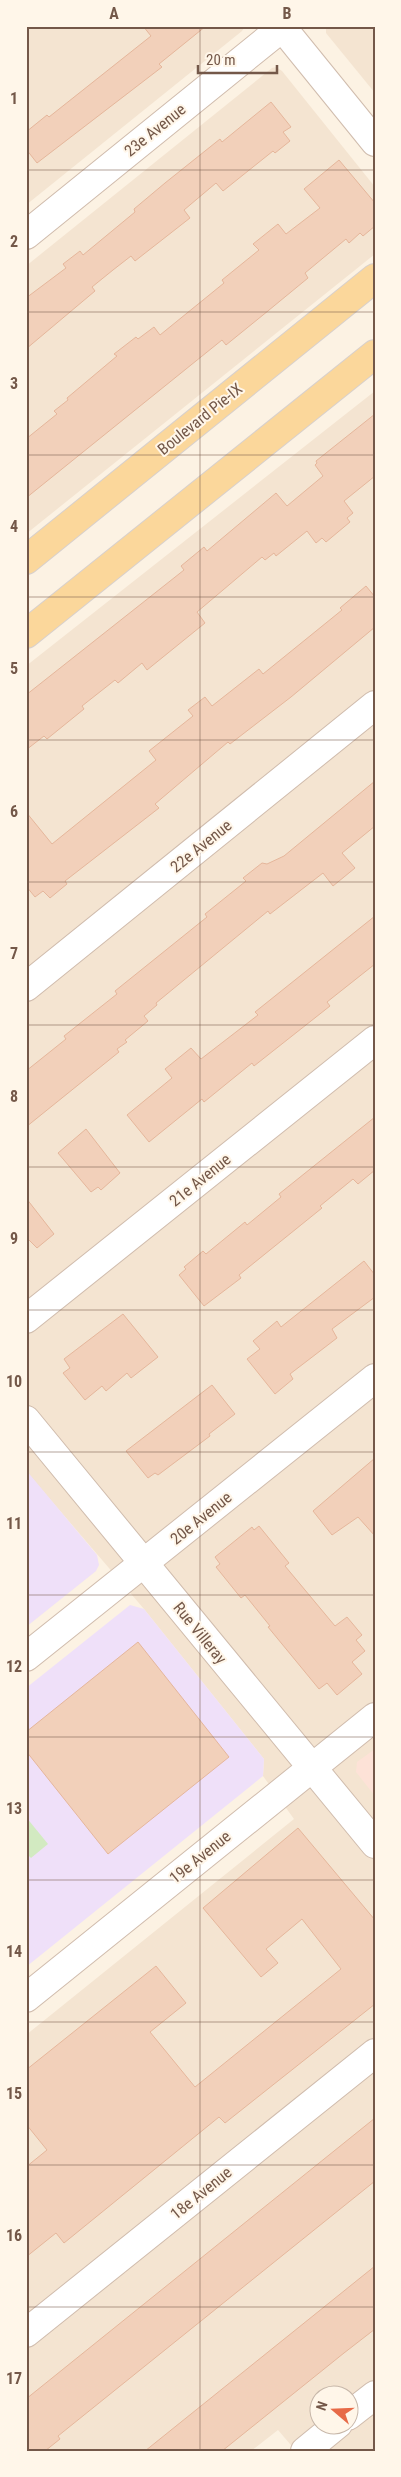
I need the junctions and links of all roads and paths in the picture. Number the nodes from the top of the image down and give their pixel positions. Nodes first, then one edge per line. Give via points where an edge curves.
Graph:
1 (282, 27) edge
2 (375, 142) edge
3 (26, 234) edge
4 (375, 278) edge
5 (375, 354) edge
6 (26, 560) edge
7 (26, 634) edge
8 (375, 705) edge
9 (26, 987) edge
10 (375, 1040) edge
11 (26, 1320) edge
12 (375, 1378) edge
13 (26, 1420) edge
14 (143, 1564) junction
15 (26, 1657) edge
16 (375, 1717) edge
17 (311, 1768) junction
18 (375, 1844) edge
19 (26, 1998) edge
20 (375, 2053) edge
21 (26, 2333) edge
22 (375, 2395) edge
23 (358, 2408) edge
24 (326, 2434) edge
25 (305, 2451) edge

1 - 2 street
1 - 3 street, 23e Avenue
4 - 6 main road, Boulevard Pie-IX
5 - 7 main road
8 - 9 street, 22e Avenue
10 - 11 street, 21e Avenue
12 - 14 street, 20e Avenue
13 - 14 street, Rue Villeray
14 - 15 street, 20e Avenue
14 - 17 street, Rue Villeray
16 - 17 street, 19e Avenue
17 - 18 street, Rue Villeray
17 - 19 street, 19e Avenue
20 - 21 street, 18e Avenue
22 - 23 street
24 - 25 street

